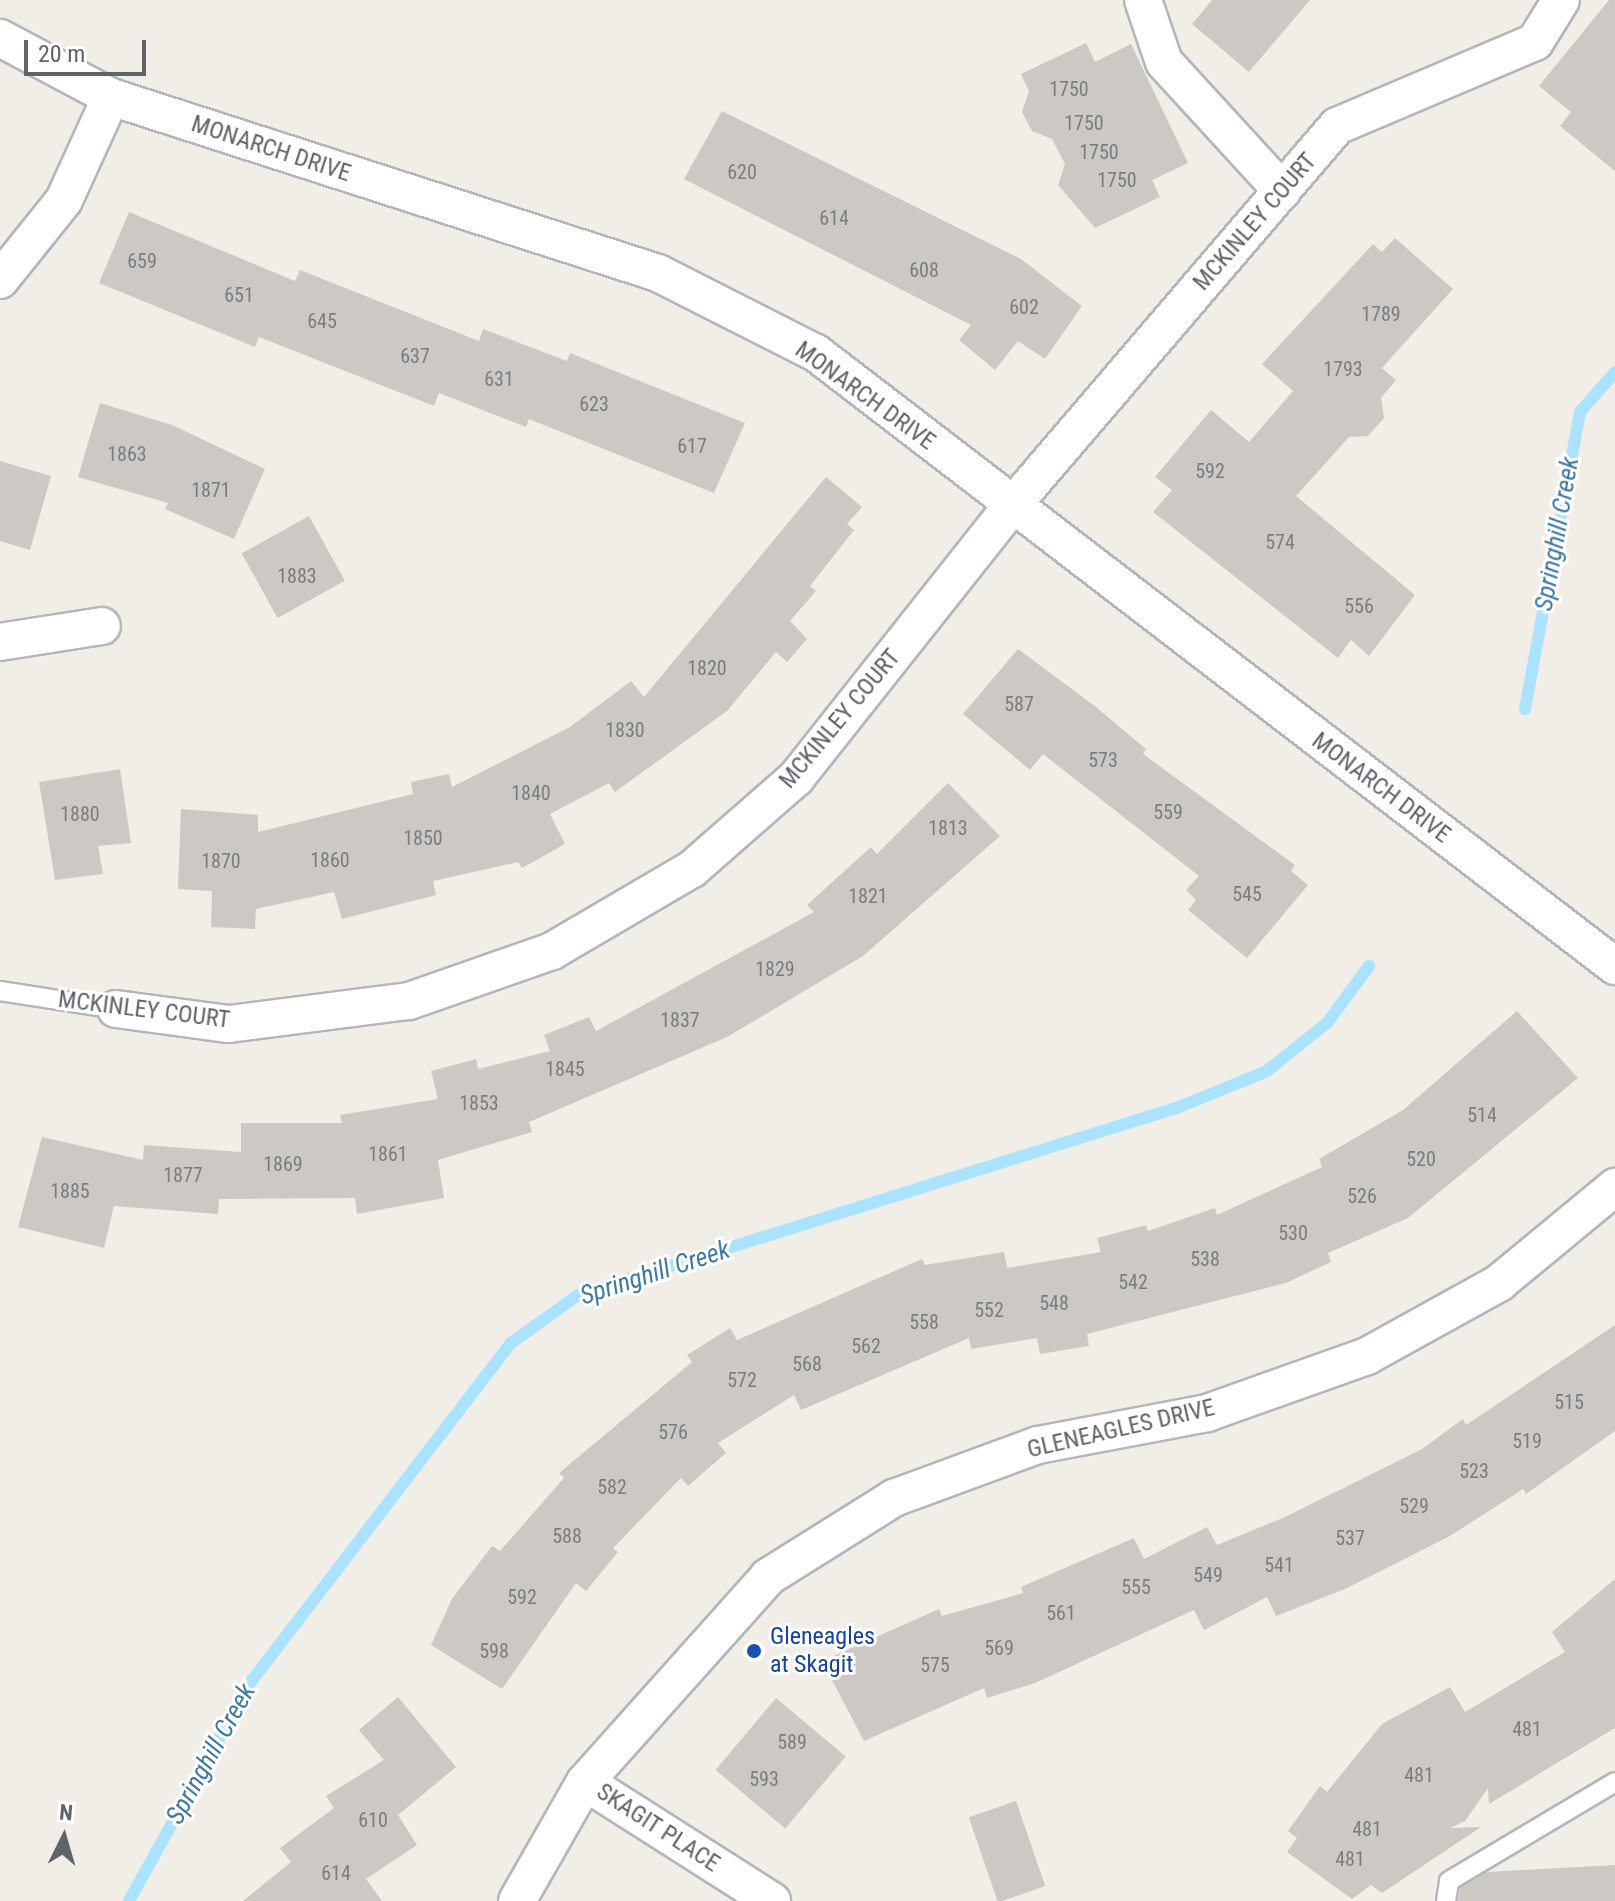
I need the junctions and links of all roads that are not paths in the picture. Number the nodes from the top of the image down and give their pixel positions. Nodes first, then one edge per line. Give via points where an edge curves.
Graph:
1 (1143, 0) edge
2 (1561, 0) edge
3 (0, 38) edge
4 (111, 97) junction
5 (1282, 191) junction
6 (0, 280) edge
7 (1011, 507) junction
8 (102, 626) dead end
9 (0, 642) edge
10 (1615, 966) edge
11 (0, 991) edge
12 (116, 1009) joint
13 (1615, 1187) edge
14 (585, 1782) junction
15 (1615, 1782) edge
16 (517, 1901) edge
17 (772, 1901) edge
18 (1446, 1901) edge

1 - 5 street via 1164,62
2 - 5 street, MCKINLEY COURT via 1535,42 1401,105 1337,126
3 - 4 street, MONARCH DRIVE
4 - 6 street via 64,200
4 - 7 street, MONARCH DRIVE via 658,273 816,353
5 - 7 street, MCKINLEY COURT
7 - 10 street, MONARCH DRIVE
7 - 12 street, MCKINLEY COURT via 796,778 692,869 552,951 394,1003 229,1024
8 - 9 street
11 - 12 lane, MCKINLEY COURT
13 - 14 street, GLENEAGLES DRIVE via 1499,1283 1367,1356 1207,1413 1038,1445 894,1498 768,1577
14 - 16 street, GLENEAGLES DRIVE
14 - 17 street, SKAGIT PLACE
15 - 18 lane via 1449,1881

